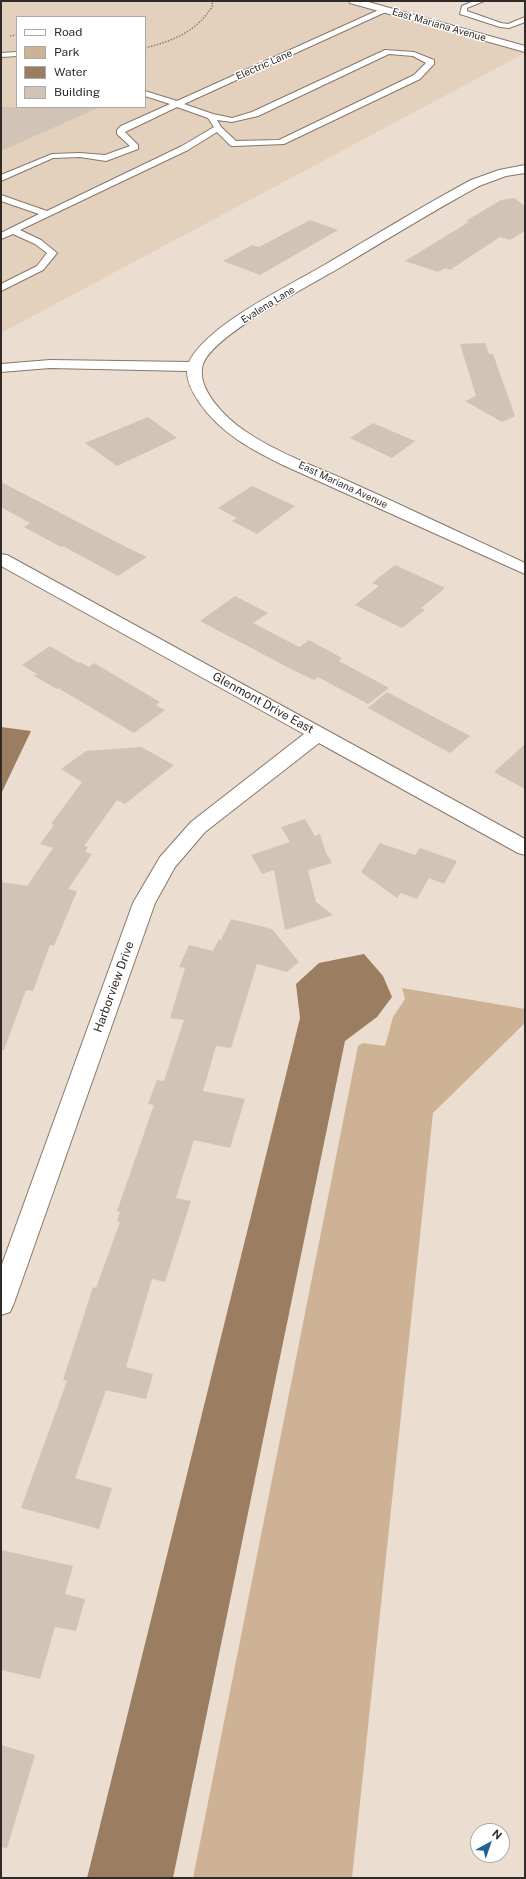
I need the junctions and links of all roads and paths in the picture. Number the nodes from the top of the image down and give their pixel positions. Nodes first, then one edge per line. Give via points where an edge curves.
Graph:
1 (211, 1) edge
2 (354, 1) edge
3 (480, 1) edge
4 (397, 4) dead end
5 (386, 10) junction
6 (525, 19) edge
7 (146, 48) edge
8 (525, 50) edge
9 (16, 54) edge
10 (1, 55) edge
11 (146, 93) edge
12 (178, 104) junction
13 (211, 116) junction
14 (218, 128) junction
15 (106, 158) junction
16 (525, 169) edge
17 (139, 170) junction
18 (1, 178) edge
19 (1, 198) edge
20 (47, 214) junction
21 (14, 230) junction
22 (1, 236) edge
23 (1, 288) edge
24 (195, 367) junction
25 (1, 368) edge
26 (6, 568) edge
27 (525, 569) edge
28 (318, 733) junction
29 (525, 848) edge
30 (1, 1303) edge

1 - 7 path via 213,5 209,16 198,25 172,40
2 - 5 street, East Mariana Avenue
3 - 6 lane via 464,7 463,12 500,25 509,26
4 - 5 street, Electric Lane
5 - 8 street, East Mariana Avenue
5 - 12 lane, Electric Lane
9 - 10 lane
11 - 12 lane
12 - 13 lane
12 - 15 lane, Electric Lane via 124,128 120,132 135,147
13 - 14 lane
13 - 14 lane via 232,120 255,114 388,52 414,54 431,62 417,77 281,142 234,144
14 - 17 lane via 185,148
15 - 17 lane
15 - 18 lane via 80,155 52,156
16 - 24 street, Evalena Lane via 503,173 475,183 296,287 241,321 213,342 203,351
17 - 20 lane
19 - 20 lane
20 - 21 lane
21 - 22 lane
21 - 23 lane via 38,242 52,253 40,268
24 - 25 street via 50,364
24 - 27 street, East Mariana Avenue via 195,379 206,402 226,424 256,444
26 - 28 street, Glenmont Drive East
28 - 29 street, Glenmont Drive East
28 - 30 street, Harborview Drive via 198,827 167,862 154,882

